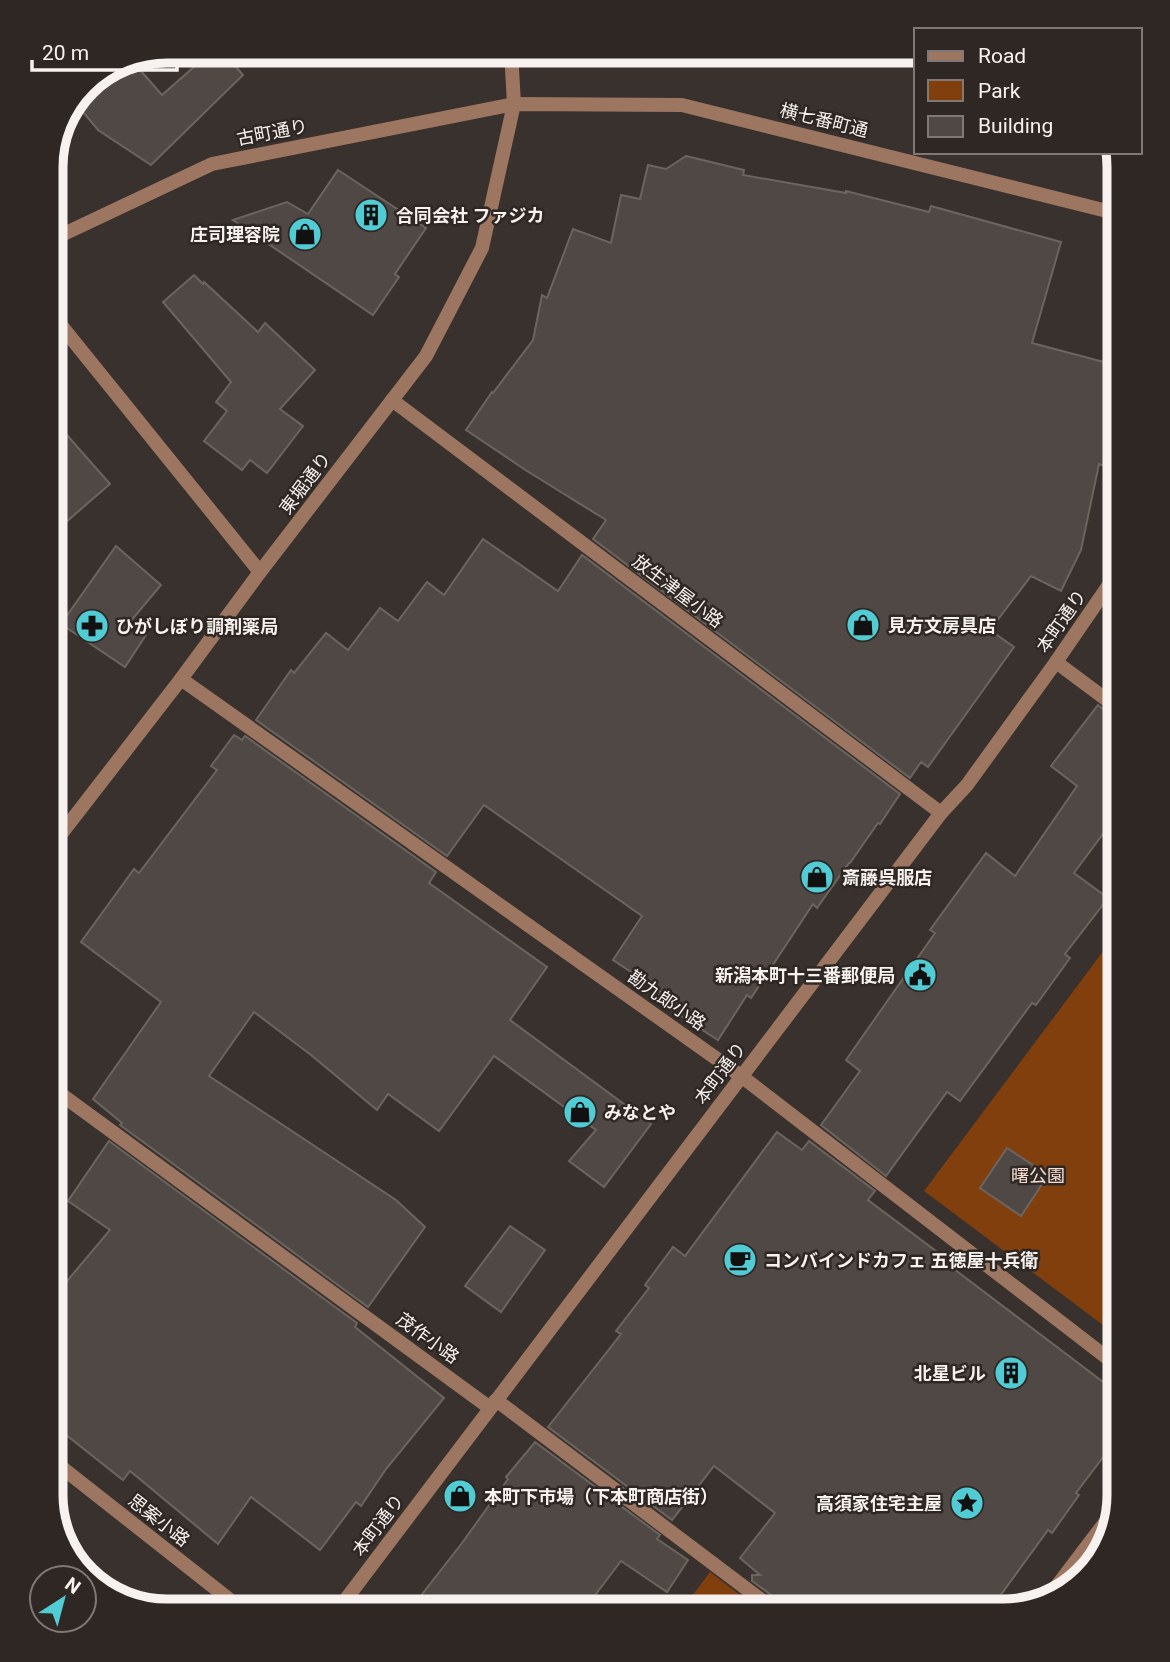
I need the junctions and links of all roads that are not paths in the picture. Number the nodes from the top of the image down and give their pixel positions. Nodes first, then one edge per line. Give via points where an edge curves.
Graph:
1 (511, 63) edge
2 (514, 104) junction
3 (1107, 211) edge
4 (63, 234) edge
5 (63, 328) edge
6 (392, 400) junction
7 (260, 572) junction
8 (1107, 588) edge
9 (1056, 662) junction
10 (181, 679) junction
11 (1107, 700) edge
12 (941, 813) junction
13 (63, 831) edge
14 (741, 1076) junction
15 (63, 1096) edge
16 (1107, 1358) edge
17 (493, 1404) junction
18 (63, 1468) edge
19 (1101, 1527) edge
20 (1061, 1581) edge
21 (229, 1599) edge
22 (346, 1599) edge
23 (760, 1599) edge

1 - 2 street, 東堀通り
2 - 3 street, 横七番町通 via 682,105
2 - 4 street, 古町通り via 212,164
2 - 6 street, 東堀通り via 482,248 426,356
5 - 7 street
6 - 7 street, 東堀通り
6 - 12 street, 放生津屋小路
7 - 10 street, 東堀通り
8 - 9 street, 本町通り
9 - 11 street
9 - 12 street, 本町通り via 967,785
10 - 13 street, 東堀通り
10 - 14 street, 勘九郎小路
12 - 14 street, 本町通り
14 - 16 street, 勘九郎小路
14 - 17 street, 本町通り
15 - 17 street, 茂作小路
17 - 22 street, 本町通り
17 - 23 street, 茂作小路
18 - 21 street, 思案小路
19 - 20 street

